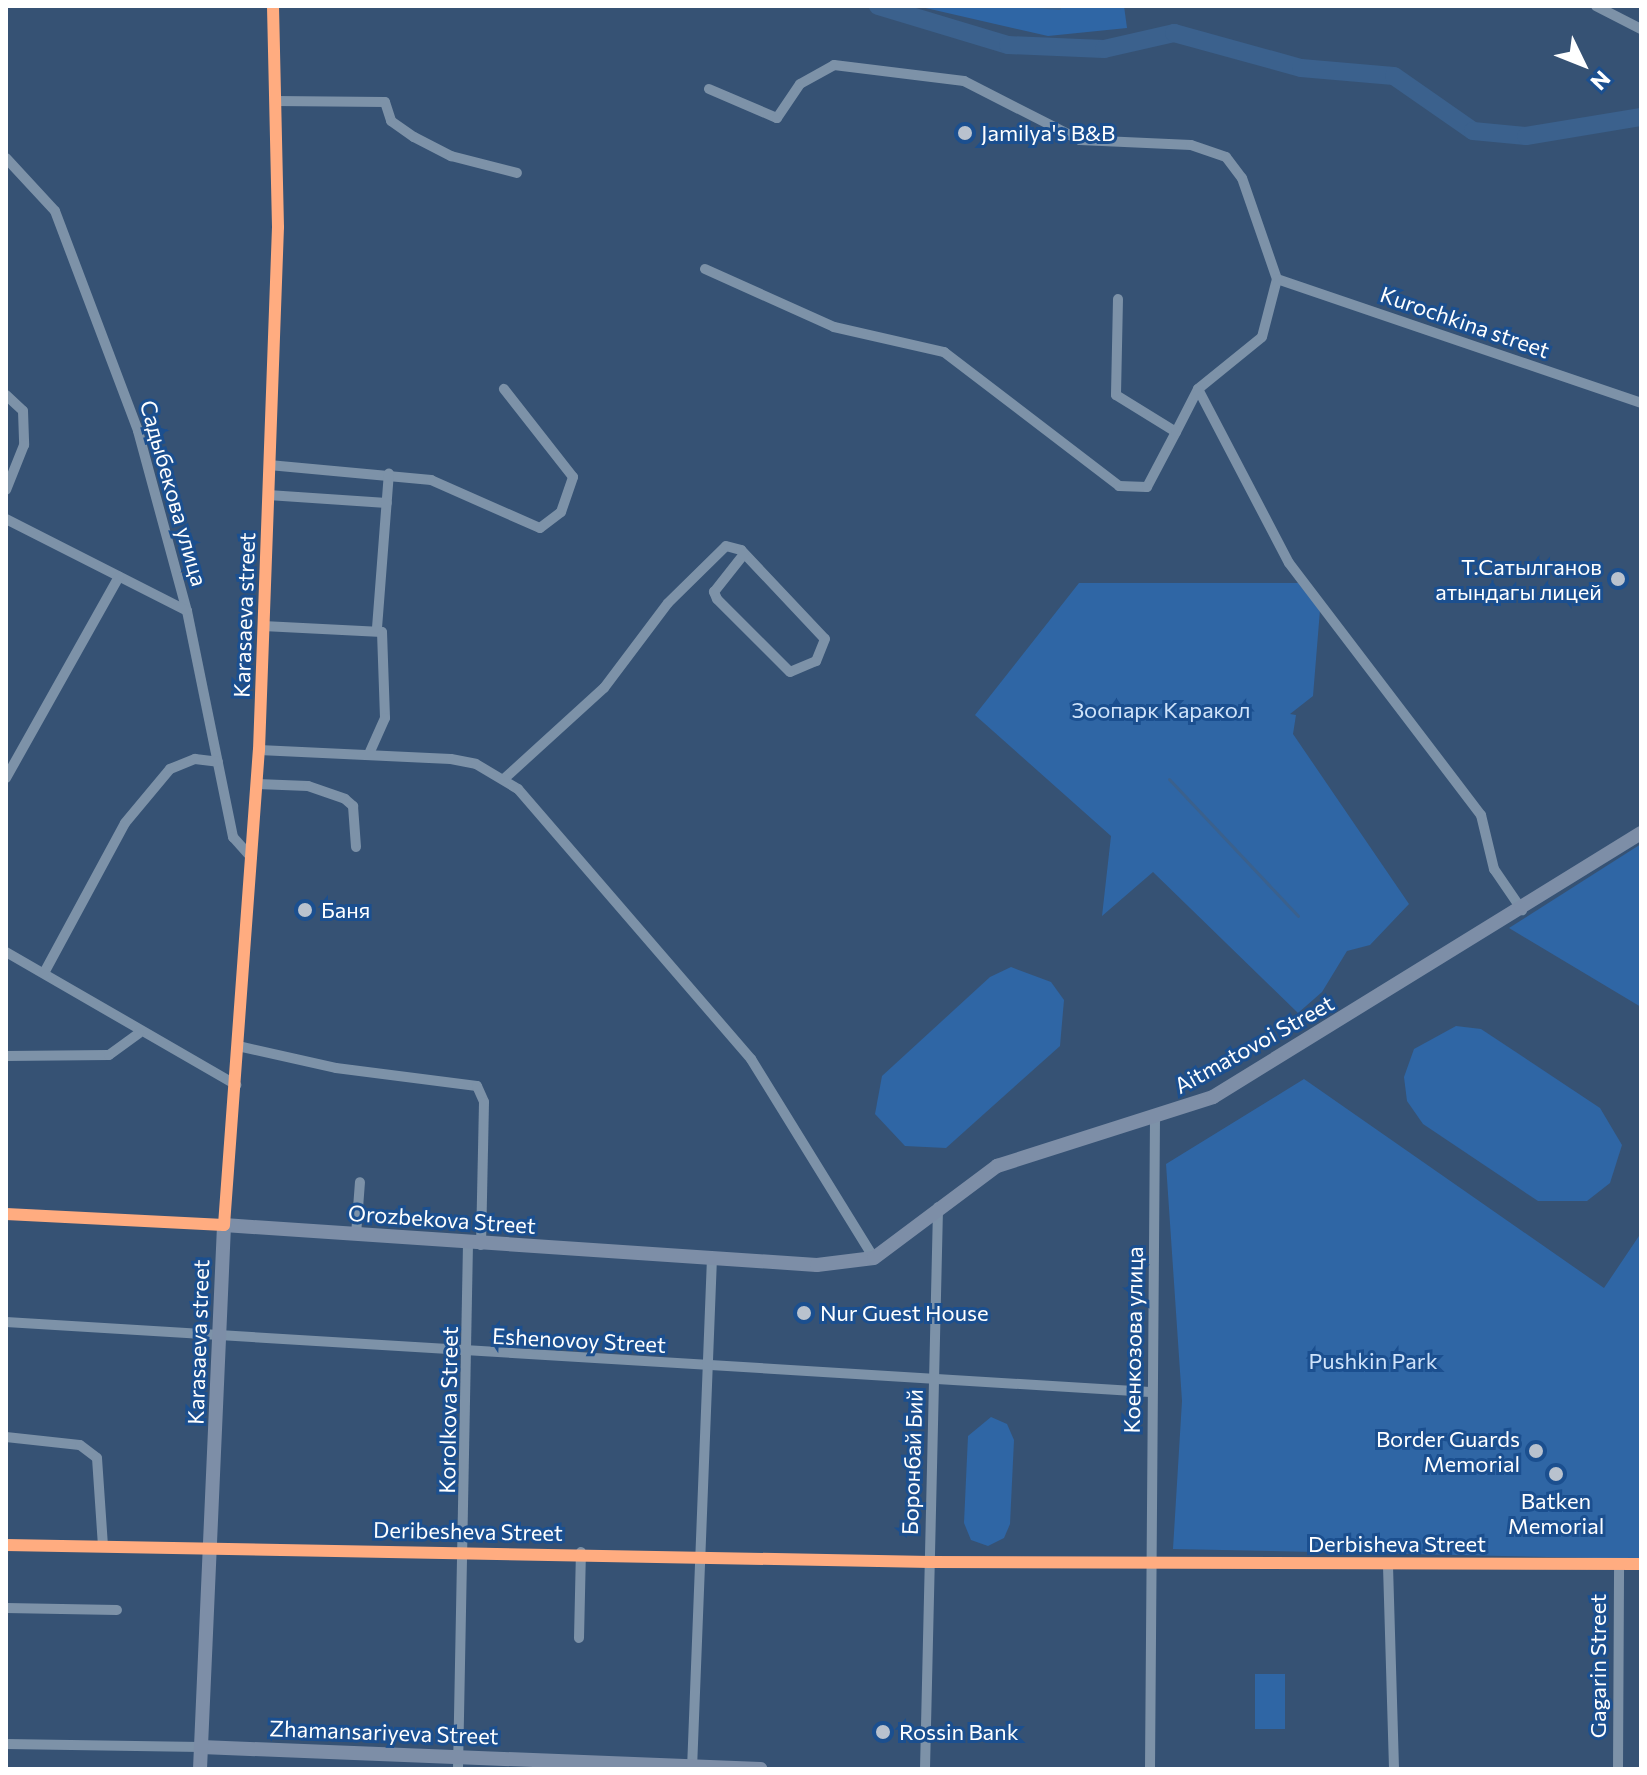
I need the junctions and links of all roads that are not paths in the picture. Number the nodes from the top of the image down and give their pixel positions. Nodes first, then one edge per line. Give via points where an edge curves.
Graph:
1 (273, 6) edge
2 (1596, 6) edge
3 (1641, 29) edge
4 (709, 89) dead end
5 (275, 101) junction
6 (6, 158) edge
7 (517, 173) dead end
8 (705, 269) dead end
9 (1277, 279) junction
10 (1118, 299) dead end
11 (504, 389) dead end
12 (1198, 389) junction
13 (6, 395) edge
14 (1641, 403) edge
15 (1176, 432) junction
16 (269, 465) junction
17 (389, 473) junction
18 (6, 490) edge
19 (268, 495) junction
20 (387, 503) junction
21 (6, 519) edge
22 (744, 554) junction
23 (119, 577) junction
24 (187, 611) junction
25 (263, 626) junction
26 (377, 628) junction
27 (259, 750) junction
28 (370, 752) junction
29 (218, 762) junction
30 (6, 778) edge
31 (505, 778) junction
32 (257, 784) junction
33 (1641, 833) edge
34 (356, 847) dead end
35 (252, 858) junction
36 (1522, 910) junction
37 (6, 952) edge
38 (44, 973) junction
39 (139, 1033) junction
40 (238, 1046) junction
41 (6, 1056) edge
42 (236, 1085) junction
43 (1155, 1120) junction
44 (360, 1182) dead end
45 (938, 1205) junction
46 (6, 1214) edge
47 (224, 1225) junction
48 (356, 1235) junction
49 (475, 1245) junction
50 (712, 1258) junction
51 (874, 1258) junction
52 (6, 1322) edge
53 (218, 1338) junction
54 (471, 1354) junction
55 (707, 1367) junction
56 (934, 1379) junction
57 (1150, 1392) junction
58 (6, 1437) edge
59 (6, 1545) edge
60 (103, 1546) junction
61 (215, 1548) junction
62 (464, 1551) junction
63 (581, 1552) junction
64 (700, 1554) junction
65 (1152, 1560) junction
66 (930, 1562) junction
67 (1619, 1563) junction
68 (1641, 1564) edge
69 (1388, 1566) junction
70 (6, 1608) edge
71 (117, 1610) dead end
72 (579, 1638) dead end
73 (6, 1744) edge
74 (201, 1747) junction
75 (458, 1763) edge
76 (692, 1768) edge
77 (200, 1769) edge
78 (761, 1769) edge
79 (925, 1769) edge
80 (1150, 1769) edge
81 (1394, 1769) edge
82 (1618, 1769) edge

1 - 5 street, Karasaeva street
2 - 3 street
4 - 9 street via 777,118 800,84 834,65 964,81 1080,140 1203,149 1226,157 1242,178
5 - 7 street via 385,102 391,121 414,137 451,156
5 - 16 street, Karasaeva street
6 - 24 street, Садыбекова улица via 55,211 138,431
8 - 15 street via 834,327 944,352 1119,486 1147,487
9 - 12 street via 1262,337
9 - 14 street, Kurochkina street
10 - 15 street via 1116,395
11 - 17 street via 569,464 568,498 554,519 530,527 456,487
12 - 15 street
12 - 36 street via 1289,563 1481,815 1494,869
13 - 18 street via 23,411 24,445
16 - 17 street
16 - 19 street, Karasaeva street
17 - 20 street
19 - 20 street
19 - 25 street, Karasaeva street
20 - 26 street
21 - 23 street
22 - 22 street via 714,595 790,672 805,670 823,652 825,639
22 - 31 street via 734,546 718,549 644,631 630,661
23 - 24 street
23 - 30 street
24 - 29 street, Садыбекова улица
25 - 26 street
25 - 27 street, Karasaeva street
26 - 28 street via 387,645 385,718
27 - 28 street
27 - 32 street, Karasaeva street
28 - 31 street via 451,759
29 - 35 street, Садыбекова улица via 233,837
29 - 38 street via 195,759 170,769 125,823
31 - 51 street via 751,1059
32 - 34 street via 308,786 345,799 353,806
32 - 35 street, Karasaeva street
33 - 36 main road, Aitmatovoi Street
35 - 40 street, Karasaeva street
36 - 43 main road, Aitmatovoi Street via 1213,1097
37 - 38 street
38 - 39 street
39 - 41 street via 109,1055
39 - 42 street
40 - 42 street, Karasaeva street
40 - 49 street, Korolkova Street via 336,1068 477,1086 484,1102
42 - 47 street, Karasaeva street
43 - 45 main road, Aitmatovoi Street via 997,1166
43 - 57 street, Коенкозова улица
44 - 48 street
45 - 51 main road, Aitmatovoi Street
45 - 56 street, Боронбай Бий
46 - 47 street, Orozbekova Street
47 - 48 main road, Orozbekova Street
47 - 53 main road, Karasaeva street
48 - 49 main road, Orozbekova Street
49 - 50 main road, Orozbekova Street
49 - 54 street, Korolkova Street
50 - 51 main road, Orozbekova Street via 817,1265
50 - 55 street
52 - 53 street, Eshenovoy Street
53 - 54 street, Eshenovoy Street
53 - 61 main road, Karasaeva street
54 - 55 street, Eshenovoy Street
54 - 62 street, Korolkova Street
55 - 56 street, Eshenovoy Street
55 - 64 street
56 - 57 street, Eshenovoy Street
56 - 66 street, Боронбай Бий
57 - 65 street, Коенкозова улица
58 - 60 street via 80,1445 97,1458
59 - 60 street, Deribesheva Street
60 - 61 street, Deribesheva Street
61 - 62 street, Deribesheva Street
61 - 74 main road, Karasaeva street
62 - 63 street, Deribesheva Street
62 - 75 street, Korolkova Street
63 - 64 street, Deribesheva Street
63 - 72 street
64 - 66 street, Deribesheva Street
64 - 76 street
65 - 66 street, Derbisheva Street
65 - 69 street, Derbisheva Street
65 - 80 street, Коенкозова улица
66 - 79 street, Боронбай Бий
67 - 68 street, Derbisheva Street
67 - 69 street, Derbisheva Street
67 - 82 street, Gagarin Street
69 - 81 street
70 - 71 street
73 - 74 street, Zhamansariyeva Street
74 - 75 main road, Zhamansariyeva Street
74 - 77 main road, Karasaeva street
75 - 76 main road, Zhamansariyeva Street
76 - 78 main road, Zhamansariyeva Street

